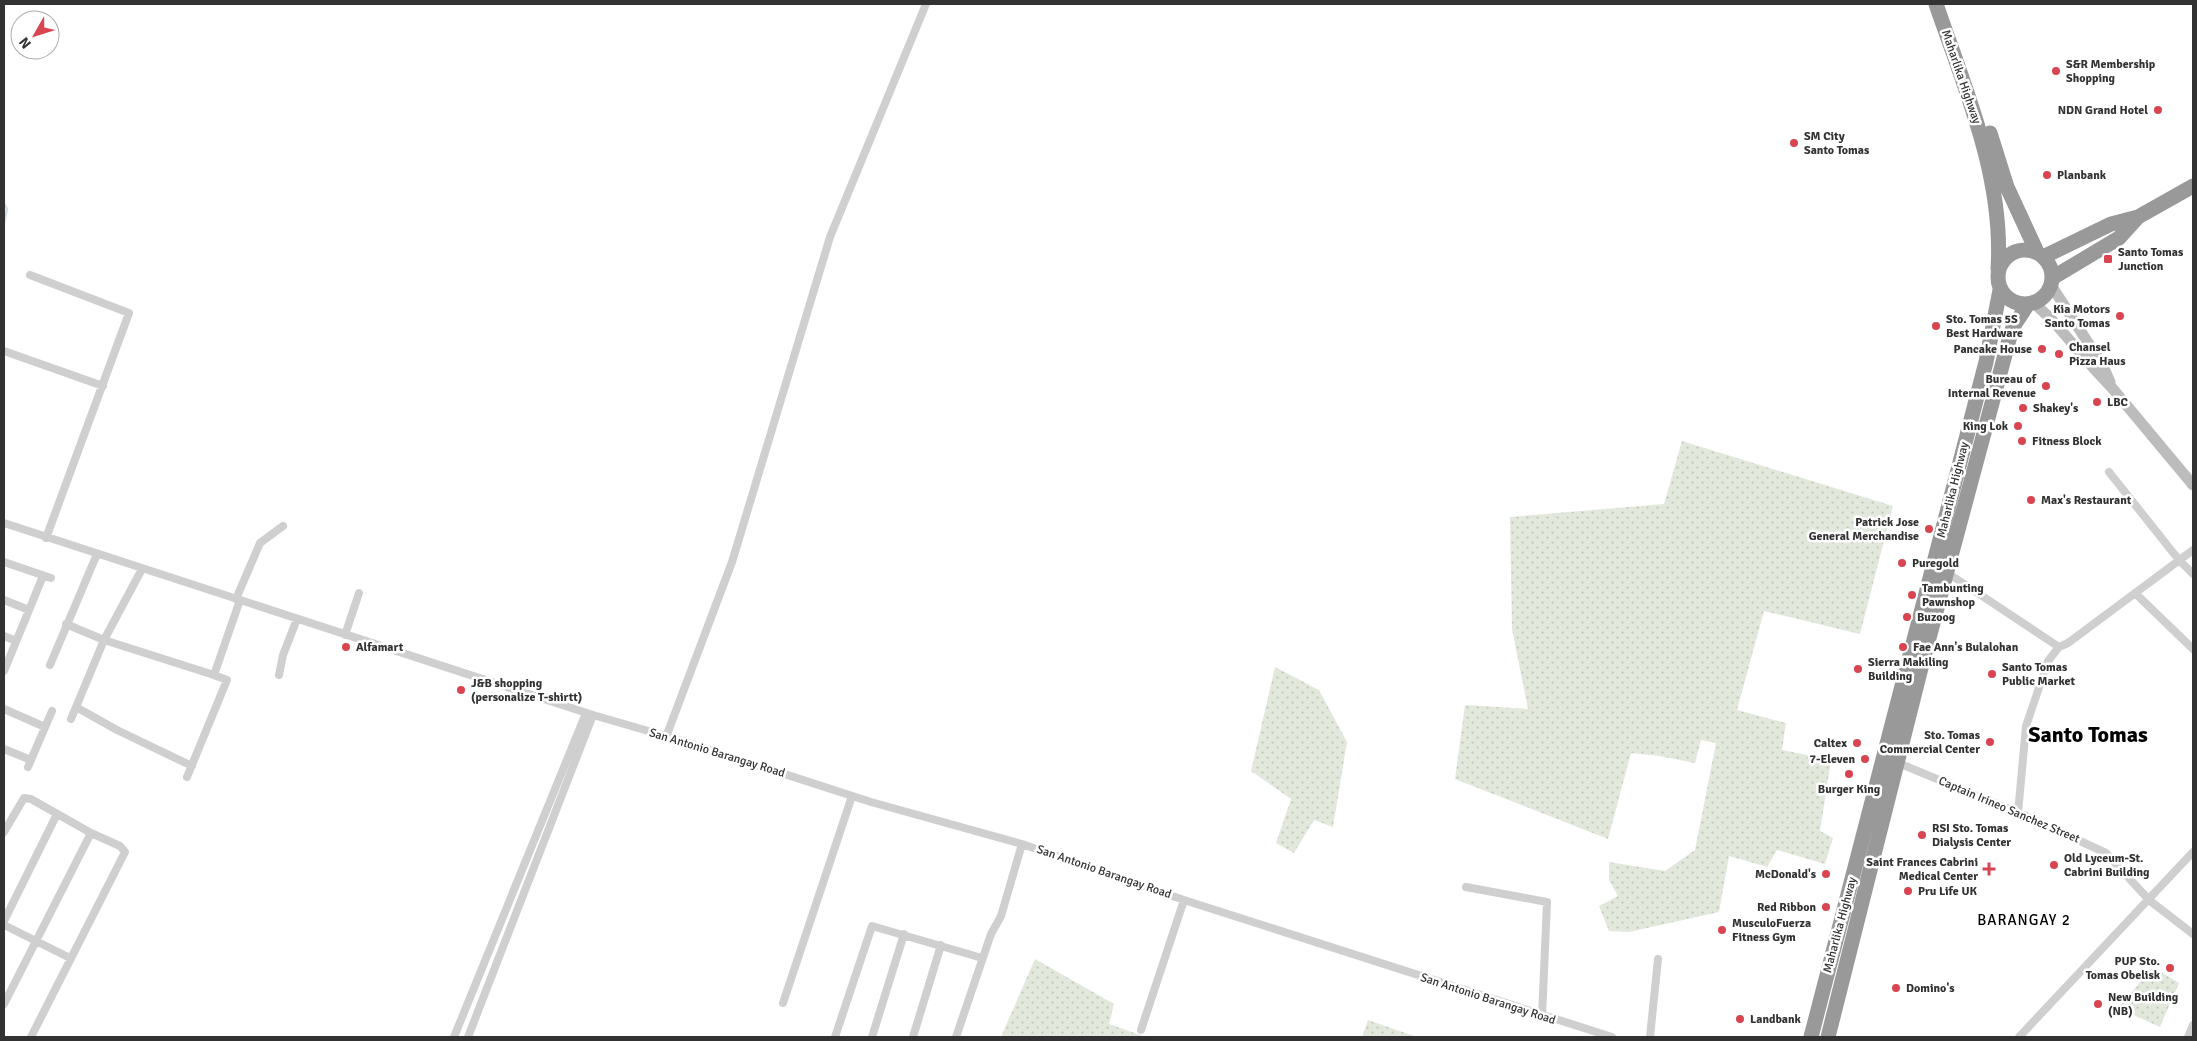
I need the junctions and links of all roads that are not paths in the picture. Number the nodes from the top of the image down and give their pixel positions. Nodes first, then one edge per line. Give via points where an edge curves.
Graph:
1 (926, 4) edge
2 (1936, 4) edge
3 (1946, 4) edge
4 (2193, 186) edge
5 (2138, 217) junction
6 (2040, 255) junction
7 (1998, 268) junction
8 (30, 275) dead end
9 (2051, 282) junction
10 (2000, 290) junction
11 (2031, 303) junction
12 (4, 351) edge
13 (103, 386) junction
14 (2113, 388) junction
15 (2109, 472) dead end
16 (2193, 485) edge
17 (4, 523) edge
18 (282, 526) dead end
19 (46, 538) junction
20 (2193, 550) edge
21 (97, 554) junction
22 (2179, 560) junction
23 (4, 562) edge
24 (142, 569) junction
25 (1946, 572) junction
26 (2193, 574) edge
27 (43, 576) junction
28 (52, 578) dead end
29 (359, 593) dead end
30 (2135, 593) junction
31 (4, 600) edge
32 (238, 600) junction
33 (29, 610) junction
34 (297, 619) junction
35 (66, 624) junction
36 (345, 634) junction
37 (4, 636) edge
38 (104, 640) junction
39 (16, 642) junction
40 (2059, 647) junction
41 (2193, 649) edge
42 (50, 665) dead end
43 (4, 671) edge
44 (214, 674) junction
45 (279, 675) dead end
46 (76, 707) junction
47 (4, 709) edge
48 (52, 710) dead end
49 (590, 714) junction
50 (71, 720) dead end
51 (45, 727) junction
52 (666, 737) junction
53 (4, 749) edge
54 (1890, 761) junction
55 (192, 766) junction
56 (187, 777) dead end
57 (852, 796) junction
58 (2018, 813) junction
59 (57, 814) junction
60 (4, 832) edge
61 (91, 832) junction
62 (1022, 844) junction
63 (2193, 852) edge
64 (1466, 888) dead end
65 (1184, 900) junction
66 (2149, 900) junction
67 (4, 921) edge
68 (4, 925) edge
69 (904, 934) junction
70 (2193, 934) edge
71 (37, 942) junction
72 (941, 945) junction
73 (70, 958) junction
74 (982, 958) junction
75 (1658, 959) dead end
76 (783, 1003) dead end
77 (4, 1004) edge
78 (1542, 1016) junction
79 (2193, 1025) edge
80 (1141, 1030) dead end
81 (31, 1037) edge
82 (454, 1037) edge
83 (468, 1037) edge
84 (835, 1037) edge
85 (872, 1037) edge
86 (913, 1037) edge
87 (956, 1037) edge
88 (1612, 1037) edge
89 (1650, 1037) edge
90 (1811, 1037) edge
91 (1828, 1037) edge
92 (2019, 1037) edge
93 (2188, 1037) edge

1 - 52 street via 830,238 732,562
2 - 7 highway, Maharlika Highway via 1983,141 1999,236
3 - 6 highway, Maharlika Highway via 2007,188
4 - 5 highway
5 - 6 highway via 2111,224
5 - 9 highway via 2119,238
6 - 7 highway via 2026,249 2016,251 2004,258
6 - 9 highway via 2050,267
7 - 10 highway
8 - 13 street via 129,313
9 - 11 highway via 2044,296
9 - 14 main road
10 - 11 highway via 2012,301
10 - 54 highway, Maharlika Highway via 1986,362
11 - 14 main road via 2053,321
11 - 25 highway, Maharlika Highway via 2010,336
12 - 13 street
13 - 19 street
14 - 16 main road
15 - 22 street
17 - 19 street, San Antonio Barangay Road
18 - 32 street via 260,543
19 - 21 street, San Antonio Barangay Road
20 - 22 street
21 - 24 street, San Antonio Barangay Road
21 - 35 street
22 - 26 street
22 - 30 street
23 - 27 street
24 - 32 street, San Antonio Barangay Road
24 - 38 street
25 - 40 street
25 - 54 highway, Maharlika Highway
27 - 28 street
27 - 33 street
29 - 36 street
30 - 40 street
30 - 41 street
31 - 33 street
32 - 34 street, San Antonio Barangay Road
32 - 44 street
33 - 39 street
34 - 36 street, San Antonio Barangay Road
34 - 45 street
35 - 38 street
35 - 42 street
36 - 49 street, San Antonio Barangay Road
37 - 39 street
38 - 44 street
38 - 46 street
39 - 43 street
40 - 58 street via 2048,660 2026,726
44 - 55 street via 226,680
46 - 50 street
46 - 55 street
47 - 51 street
48 - 51 street
49 - 52 street, San Antonio Barangay Road
49 - 82 street
49 - 83 street
51 - 53 street via 30,764
52 - 57 street, San Antonio Barangay Road
54 - 58 street, Captain Irineo Sanchez Street
54 - 90 highway, Maharlika Highway
54 - 91 highway, Maharlika Highway
55 - 56 street
57 - 62 street, San Antonio Barangay Road
57 - 76 street
58 - 66 street, Captain Irineo Sanchez Street via 2106,853
59 - 60 street via 24,798
59 - 61 street
59 - 67 street
61 - 71 street
61 - 73 street via 120,846 125,852
62 - 65 street, San Antonio Barangay Road
62 - 74 street via 1001,916
63 - 66 street
64 - 78 street via 1547,902
65 - 78 street, San Antonio Barangay Road
65 - 80 street
66 - 70 street, Captain Irineo Sanchez Street
66 - 92 street
68 - 71 street
69 - 72 street
69 - 84 street via 872,926
69 - 85 street
71 - 73 street
71 - 77 street
72 - 74 street
72 - 86 street
73 - 81 street
74 - 87 street
75 - 89 street
78 - 88 street, San Antonio Barangay Road
79 - 93 street

